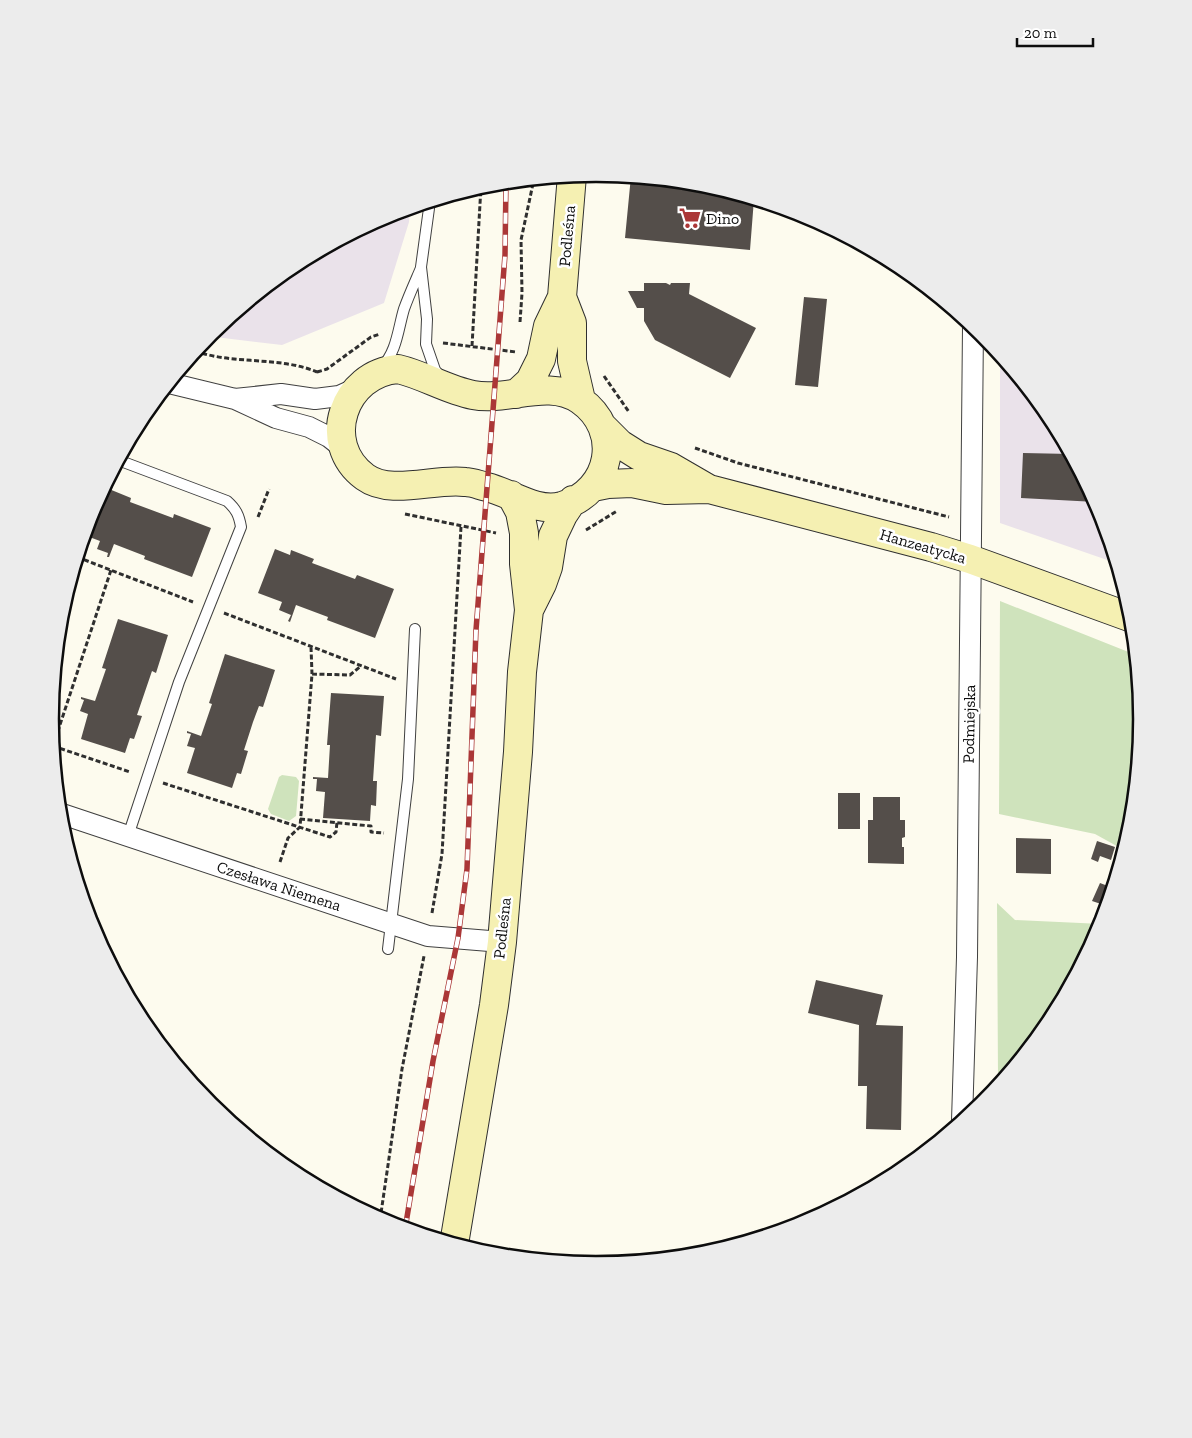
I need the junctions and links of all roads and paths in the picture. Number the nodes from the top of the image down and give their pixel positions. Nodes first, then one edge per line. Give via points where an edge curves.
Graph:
1 (571, 183) edge
2 (533, 185) edge
3 (481, 194) edge
4 (429, 208) edge
5 (421, 267) junction
6 (562, 297) junction
7 (519, 330) dead end
8 (398, 336) junction
9 (973, 336) edge
10 (426, 340) junction
11 (472, 346) junction
12 (542, 355) junction
13 (572, 358) junction
14 (318, 372) dead end
15 (368, 381) junction
16 (176, 385) edge
17 (448, 388) junction
18 (516, 394) junction
19 (236, 399) junction
20 (581, 400) junction
21 (634, 420) dead end
22 (602, 426) junction
23 (343, 448) junction
24 (124, 462) edge
25 (709, 489) junction
26 (583, 494) junction
27 (510, 495) junction
28 (461, 527) dead end
29 (83, 559) edge
30 (970, 559) junction
31 (111, 570) junction
32 (197, 603) dead end
33 (529, 610) junction
34 (221, 612) dead end
35 (1123, 615) edge
36 (415, 629) dead end
37 (311, 647) junction
38 (361, 666) junction
39 (312, 674) junction
40 (394, 679) junction
41 (413, 680) junction
42 (395, 687) dead end
43 (59, 727) edge
44 (60, 748) edge
45 (148, 778) junction
46 (68, 817) edge
47 (300, 819) junction
48 (337, 822) junction
49 (300, 827) junction
50 (387, 833) dead end
51 (128, 836) junction
52 (278, 868) dead end
53 (390, 922) junction
54 (428, 936) junction
55 (502, 942) junction
56 (388, 949) dead end
57 (962, 1112) edge
58 (381, 1211) edge
59 (455, 1237) edge

1 - 6 street, Podleśna
2 - 7 path via 521,240
3 - 11 path
4 - 5 lane
5 - 8 lane
5 - 10 lane
6 - 12 street, Podleśna via 548,326
6 - 13 street, Podleśna via 572,323
8 - 14 path via 378,333
8 - 15 lane via 388,361
9 - 30 street, Podmiejska
10 - 11 path
10 - 17 lane via 435,370
11 - 12 path
12 - 18 street, Podleśna via 530,381
13 - 20 street, Podleśna
13 - 21 path via 589,359 595,363
15 - 17 street via 387,370 398,369 416,373
15 - 19 street via 338,396 314,398 281,394
15 - 23 street via 345,407 340,436
16 - 19 street
17 - 18 street via 473,395
18 - 20 street via 558,391
19 - 23 street via 276,418 309,427
20 - 22 street, Hanzeatycka
22 - 25 street, Hanzeatycka via 620,444 639,456 671,467
22 - 26 street, Podleśna via 607,439 606,464 601,476
23 - 27 street, Hanzeatycka via 358,472 382,486 464,482
24 - 45 lane via 227,501 235,508 241,527 179,682
25 - 26 street, Hanzeatycka via 666,490 632,483 608,484
25 - 30 street, Hanzeatycka
26 - 27 street, Hanzeatycka via 562,506 549,507 522,502
26 - 33 street, Podleśna via 563,515 553,536 545,576
27 - 33 street, Podleśna via 520,512 524,533
28 - 54 path via 442,854
29 - 31 path
30 - 35 street, Hanzeatycka
30 - 57 street, Podmiejska via 967,957
31 - 32 path
31 - 43 path
33 - 55 street, Podleśna
34 - 37 path
36 - 41 lane
37 - 38 path
37 - 39 path
38 - 39 path via 350,675
38 - 40 path
39 - 47 path
40 - 41 path
40 - 42 path
41 - 53 lane via 408,779
44 - 45 path
45 - 49 path
45 - 51 lane
46 - 51 street, Czesława Niemena
47 - 48 path
47 - 49 path
48 - 49 path via 336,832 330,837
48 - 50 path via 371,826 371,832
49 - 52 path via 288,838
51 - 53 street, Czesława Niemena
53 - 54 street, Czesława Niemena
53 - 56 lane
54 - 55 street, Czesława Niemena
54 - 58 path via 402,1069
55 - 59 street, Podleśna

